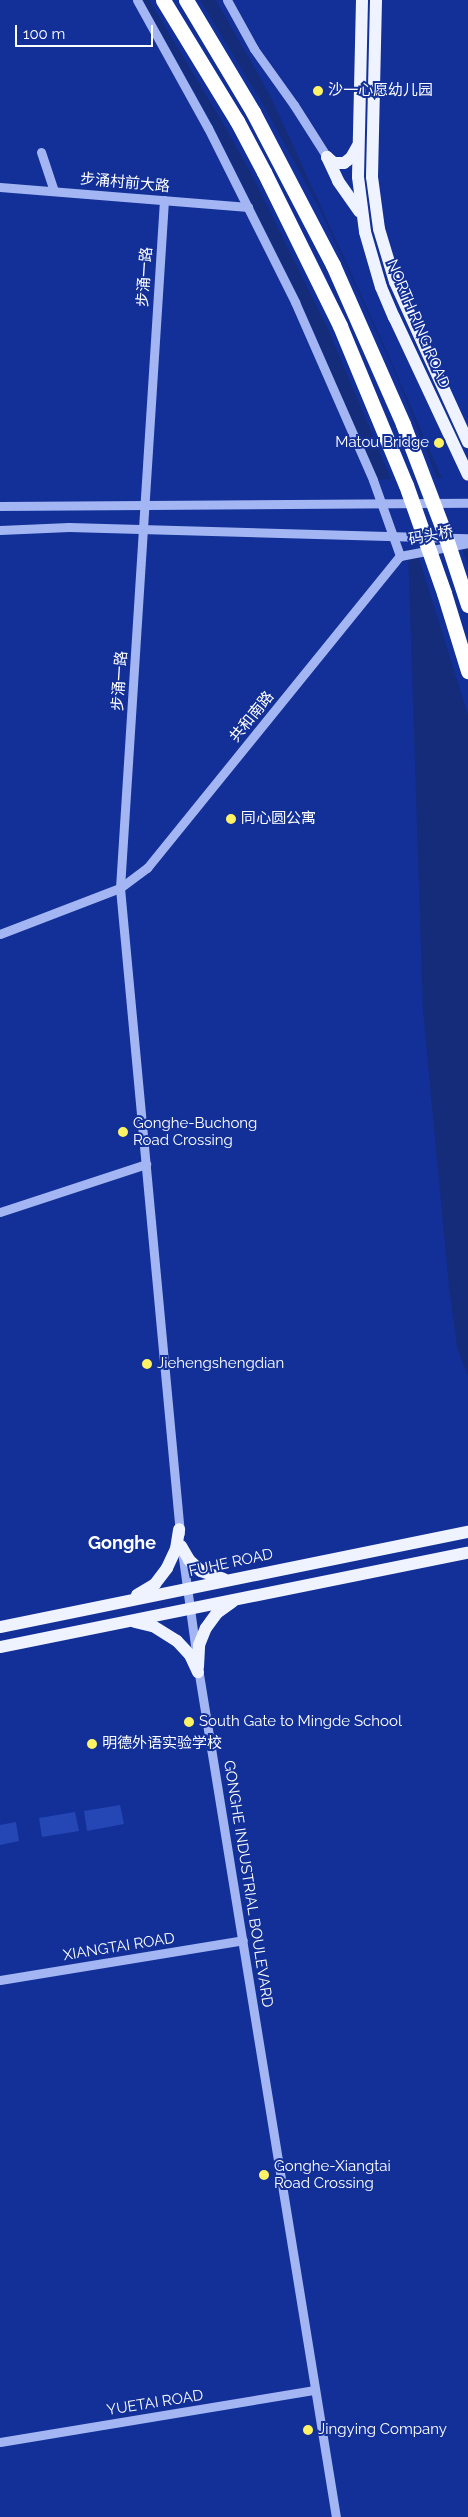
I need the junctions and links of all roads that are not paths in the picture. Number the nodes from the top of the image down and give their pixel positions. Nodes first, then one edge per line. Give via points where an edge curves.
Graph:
1 (137, 0) edge
2 (163, 0) edge
3 (186, 0) edge
4 (227, 0) edge
5 (362, 0) edge
6 (376, 0) edge
7 (358, 147) junction
8 (41, 152) dead end
9 (327, 158) junction
10 (0, 187) edge
11 (54, 192) junction
12 (164, 200) junction
13 (248, 207) junction
14 (362, 218) junction
15 (468, 442) edge
16 (468, 475) edge
17 (467, 503) edge
18 (145, 504) junction
19 (382, 504) junction
20 (0, 506) edge
21 (143, 528) junction
22 (0, 530) edge
23 (394, 536) junction
24 (468, 538) edge
25 (468, 543) edge
26 (400, 556) junction
27 (468, 605) edge
28 (468, 671) edge
29 (120, 888) junction
30 (0, 934) edge
31 (146, 1164) junction
32 (0, 1212) edge
33 (180, 1529) junction
34 (466, 1532) edge
35 (181, 1546) junction
36 (468, 1553) edge
37 (237, 1578) junction
38 (187, 1589) junction
39 (240, 1599) junction
40 (122, 1602) junction
41 (190, 1609) junction
42 (126, 1622) junction
43 (0, 1627) edge
44 (0, 1647) edge
45 (198, 1672) junction
46 (243, 1940) junction
47 (0, 1980) edge
48 (315, 2390) junction
49 (0, 2442) edge
50 (336, 2517) edge

1 - 13 street
2 - 28 highway, bridge via 260,163 340,326 406,484
3 - 27 highway, bridge via 253,112 337,274 403,424
4 - 9 street via 254,49
5 - 7 main road, NORTH RING ROAD
6 - 15 main road, NORTH RING ROAD via 374,205 401,296
7 - 9 main road via 344,162 334,163
7 - 14 main road, NORTH RING ROAD
8 - 11 street
9 - 14 main road
10 - 11 street, 步涌村前大路
11 - 12 street, 步涌村前大路
12 - 13 street, 步涌村前大路
12 - 18 street, 步涌一路
13 - 19 street via 295,302
14 - 16 main road, NORTH RING ROAD via 381,287
17 - 19 street, bridge
18 - 19 street
18 - 20 street
18 - 21 street, 步涌一路
19 - 23 street
21 - 22 street
21 - 23 street
21 - 29 street, 步涌一路
23 - 24 street, bridge
23 - 26 street
25 - 26 street, 码头桥, bridge
26 - 29 street, 共和南路 via 147,868
29 - 30 street, 共和南路
29 - 31 street, 步涌一路
31 - 32 street
31 - 33 street, GONGHE INDUSTRIAL BOULEVARD
33 - 35 street, GONGHE INDUSTRIAL BOULEVARD
33 - 40 main road via 172,1559 162,1576 147,1591
34 - 37 main road, FUHE ROAD
35 - 37 main road via 201,1571 215,1578
35 - 38 street, GONGHE INDUSTRIAL BOULEVARD
36 - 39 main road
37 - 38 main road, FUHE ROAD
38 - 40 main road, FUHE ROAD
38 - 41 street, GONGHE INDUSTRIAL BOULEVARD
39 - 41 main road
39 - 45 main road via 224,1608 206,1628 198,1654
40 - 43 main road, FUHE ROAD
41 - 42 main road
41 - 45 street, GONGHE INDUSTRIAL BOULEVARD
42 - 44 main road
42 - 45 main road via 153,1626 170,1635 184,1648
45 - 46 street, GONGHE INDUSTRIAL BOULEVARD
46 - 47 street, XIANGTAI ROAD
46 - 48 street, GONGHE INDUSTRIAL BOULEVARD
48 - 49 street, YUETAI ROAD
48 - 50 street, GONGHE INDUSTRIAL BOULEVARD

